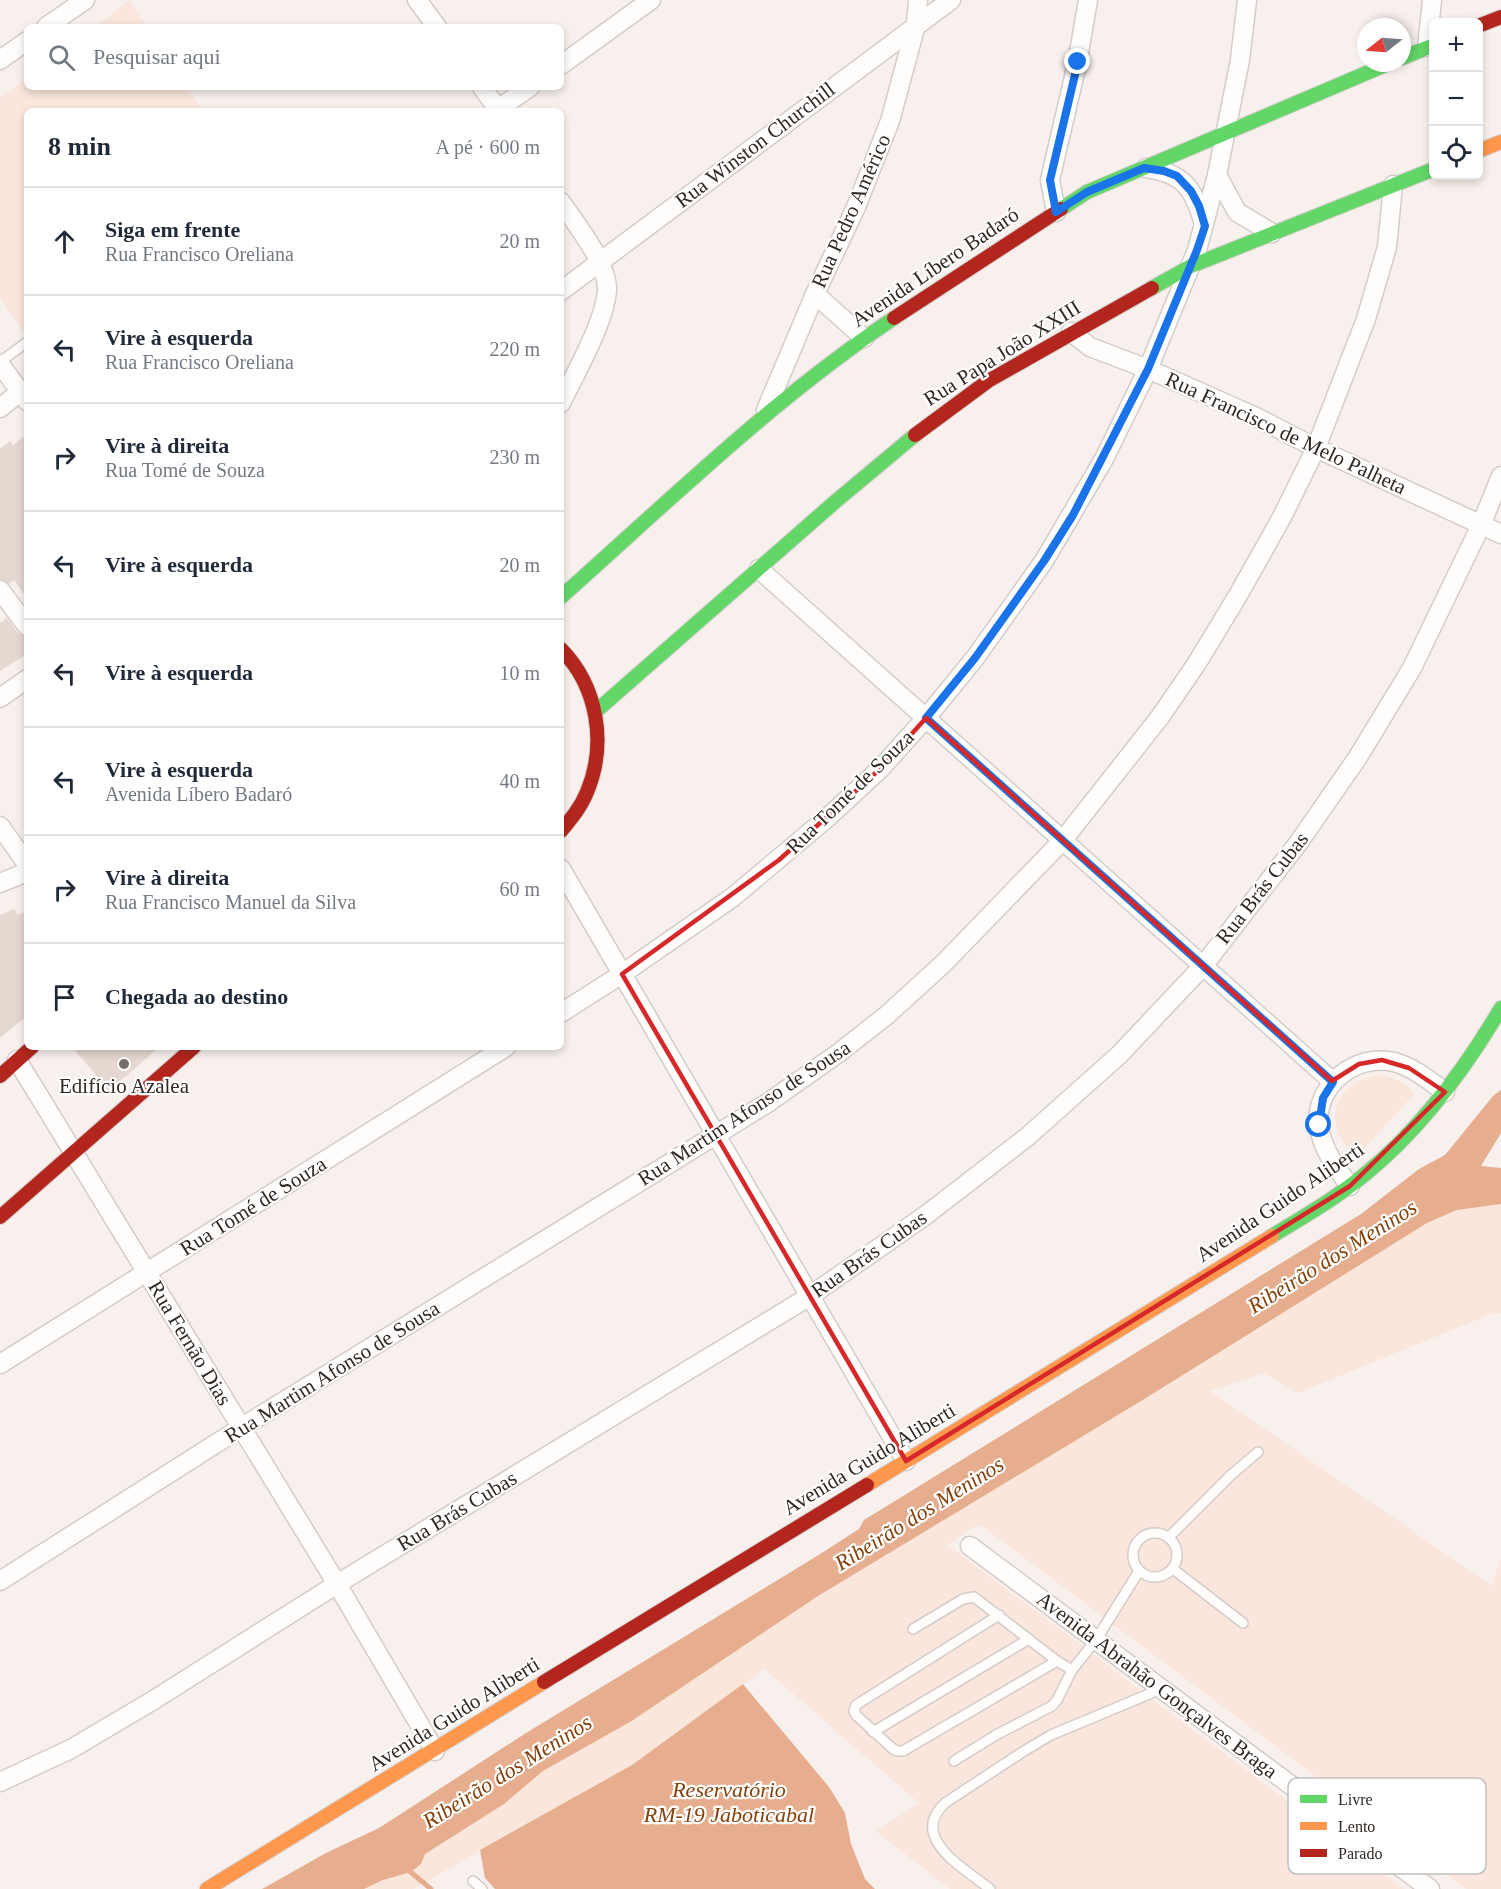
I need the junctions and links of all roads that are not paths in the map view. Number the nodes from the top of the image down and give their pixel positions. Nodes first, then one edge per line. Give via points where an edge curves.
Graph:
1 (85, 0) edge
2 (417, 0) edge
3 (651, 0) edge
4 (918, 0) edge
5 (951, 0) edge
6 (1088, 0) edge
7 (1247, 0) edge
8 (1432, 0) edge
9 (1501, 17) edge
10 (1431, 18) edge
11 (50, 24) edge
12 (435, 24) edge
13 (1483, 24) edge
14 (916, 25) junction
15 (24, 43) edge
16 (1429, 46) edge
17 (1411, 54) edge
18 (0, 60) edge
19 (564, 63) edge
20 (1369, 72) edge
21 (484, 90) edge
22 (526, 90) edge
23 (498, 108) edge
24 (502, 108) edge
25 (1224, 134) junction
26 (1501, 142) edge
27 (1483, 149) edge
28 (1144, 168) junction
29 (1429, 171) edge
30 (1217, 175) junction
31 (1393, 185) junction
32 (564, 207) edge
33 (1056, 212) junction
34 (1205, 226) junction
35 (1272, 233) junction
36 (600, 263) junction
37 (1191, 266) junction
38 (564, 289) edge
39 (815, 294) junction
40 (1071, 332) junction
41 (864, 338) junction
42 (24, 344) edge
43 (0, 363) edge
44 (1148, 369) junction
45 (24, 397) edge
46 (564, 397) edge
47 (0, 408) edge
48 (763, 416) junction
49 (1316, 448) junction
50 (1501, 476) edge
51 (1481, 525) junction
52 (1501, 534) edge
53 (759, 569) junction
54 (0, 590) edge
55 (564, 594) edge
56 (24, 622) edge
57 (564, 652) edge
58 (24, 681) edge
59 (0, 698) edge
60 (595, 712) junction
61 (926, 718) junction
62 (0, 826) edge
63 (564, 827) edge
64 (1063, 840) junction
65 (24, 860) edge
66 (24, 873) edge
67 (564, 873) edge
68 (0, 883) edge
69 (1203, 966) junction
70 (622, 974) junction
71 (1501, 1008) edge
72 (564, 1011) edge
73 (29, 1050) edge
74 (191, 1050) edge
75 (501, 1050) edge
76 (17, 1060) junction
77 (0, 1076) edge
78 (1333, 1082) junction
79 (1445, 1092) junction
80 (716, 1135) junction
81 (74, 1153) junction
82 (1350, 1186) junction
83 (0, 1217) edge
84 (147, 1273) junction
85 (810, 1296) junction
86 (0, 1364) edge
87 (242, 1427) junction
88 (1258, 1452) dead end
89 (906, 1461) junction
90 (1169, 1537) junction
91 (970, 1546) dead end
92 (1173, 1569) junction
93 (1139, 1571) junction
94 (0, 1581) edge
95 (337, 1584) junction
96 (999, 1615) junction
97 (1243, 1623) dead end
98 (914, 1629) dead end
99 (1029, 1639) junction
100 (1096, 1640) junction
101 (1057, 1661) junction
102 (1072, 1670) junction
103 (1161, 1689) junction
104 (873, 1732) junction
105 (435, 1751) junction
106 (954, 1761) dead end
107 (0, 1782) edge
108 (1288, 1783) edge
109 (1410, 1874) edge
110 (473, 1881) dead end
111 (207, 1889) edge
112 (482, 1889) edge
113 (990, 1889) edge
114 (1430, 1889) edge

1 - 11 street
2 - 12 street
3 - 19 street
4 - 14 street, Rua Pedro Américo
5 - 14 street, Rua Winston Churchill
6 - 33 street via 1050,180
7 - 25 street, Rua Tomé de Souza via 1240,60
8 - 10 street
9 - 13 street
14 - 36 street, Rua Winston Churchill
14 - 39 street, Rua Pedro Américo via 890,121 856,207
15 - 18 street
16 - 17 street
20 - 25 street, Avenida Líbero Badaró
21 - 23 street
22 - 24 street
25 - 28 street, Avenida Líbero Badaró
25 - 30 street, Rua Tomé de Souza
26 - 27 street
28 - 33 street, Avenida Líbero Badaró via 1087,192
28 - 34 street via 1177,176 1191,191
29 - 31 street, Rua Papa João XXIII
30 - 34 street, Rua Tomé de Souza
30 - 35 street via 1237,213
31 - 35 street, Rua Papa João XXIII
31 - 49 street, Rua Martim Afonso de Sousa via 1387,247 1366,319
32 - 36 street
33 - 41 street, Avenida Líbero Badaró
34 - 37 street, Rua Tomé de Souza
35 - 37 street, Rua Papa João XXIII
36 - 38 street, Rua Winston Churchill
36 - 46 street via 607,286 603,313
37 - 40 street, Rua Papa João XXIII
37 - 44 street, Rua Tomé de Souza
39 - 41 street
39 - 48 street, Rua Pedro Américo
40 - 44 street, Rua Francisco de Melo Palheta via 1090,347
40 - 53 street, Rua Papa João XXIII via 988,381 924,427
41 - 48 street, Avenida Líbero Badaró
42 - 43 lane
43 - 45 street
44 - 49 street, Rua Francisco de Melo Palheta
44 - 61 street, Rua Tomé de Souza via 1104,459 1044,561 975,658
45 - 47 street
48 - 55 street, Avenida Líbero Badaró
49 - 51 street, Rua Francisco de Melo Palheta
49 - 64 street, Rua Martim Afonso de Sousa via 1282,517 1197,663 1160,717
50 - 51 street, Rua Brás Cubas
51 - 52 street, Rua Francisco de Melo Palheta
51 - 69 street, Rua Brás Cubas via 1412,668 1358,757 1299,842
53 - 60 street, Rua Papa João XXIII
53 - 61 street
54 - 56 street
57 - 60 street via 576,665 592,696
58 - 59 street
60 - 63 street via 599,731 596,766 584,800
61 - 64 street
61 - 70 street, Rua Tomé de Souza via 880,769 779,860
62 - 65 street
64 - 69 street
64 - 80 street, Rua Martim Afonso de Sousa via 944,963 887,1015 822,1065
66 - 68 street
67 - 70 street
69 - 78 street
69 - 85 street, Rua Brás Cubas via 1119,1055 1027,1137 926,1215
70 - 72 street, Rua Tomé de Souza
70 - 80 street
71 - 79 street, Avenida Guido Aliberti
73 - 76 street
74 - 81 street
75 - 84 street, Rua Tomé de Souza
76 - 77 street
76 - 81 street, Rua Fernão Dias
78 - 79 street via 1359,1064 1382,1060 1409,1068
78 - 82 street via 1323,1098 1319,1125 1323,1144
79 - 82 street, Avenida Guido Aliberti via 1391,1151
80 - 85 street
80 - 87 street, Rua Martim Afonso de Sousa
81 - 83 street
81 - 84 street, Rua Fernão Dias
82 - 89 street, Avenida Guido Aliberti
84 - 86 street, Rua Tomé de Souza
84 - 87 street, Rua Fernão Dias
85 - 89 street
85 - 95 street, Rua Brás Cubas
87 - 94 street, Rua Martim Afonso de Sousa
87 - 95 street, Rua Fernão Dias
88 - 90 lane
89 - 105 street, Avenida Guido Aliberti
90 - 92 lane via 1178,1552
90 - 93 lane via 1153,1532 1138,1540 1133,1555
91 - 100 street, Avenida Abrahão Gonçalves Braga
92 - 93 lane via 1156,1578
92 - 97 lane
93 - 100 lane
95 - 105 street, Rua Fernão Dias
95 - 107 street, Rua Brás Cubas via 81,1743
96 - 98 lane via 978,1599 968,1597
96 - 99 lane
96 - 104 lane via 856,1705 856,1715
99 - 101 lane
99 - 104 lane
100 - 102 lane
100 - 103 street, Avenida Abrahão Gonçalves Braga
101 - 102 lane
101 - 104 lane via 903,1751 897,1751
102 - 106 lane via 1052,1706
103 - 108 street, Avenida Abrahão Gonçalves Braga
103 - 113 lane via 1051,1735 936,1811 932,1820 936,1843
105 - 111 street, Avenida Guido Aliberti
109 - 114 street, Avenida Abrahão Gonçalves Braga
110 - 112 lane

